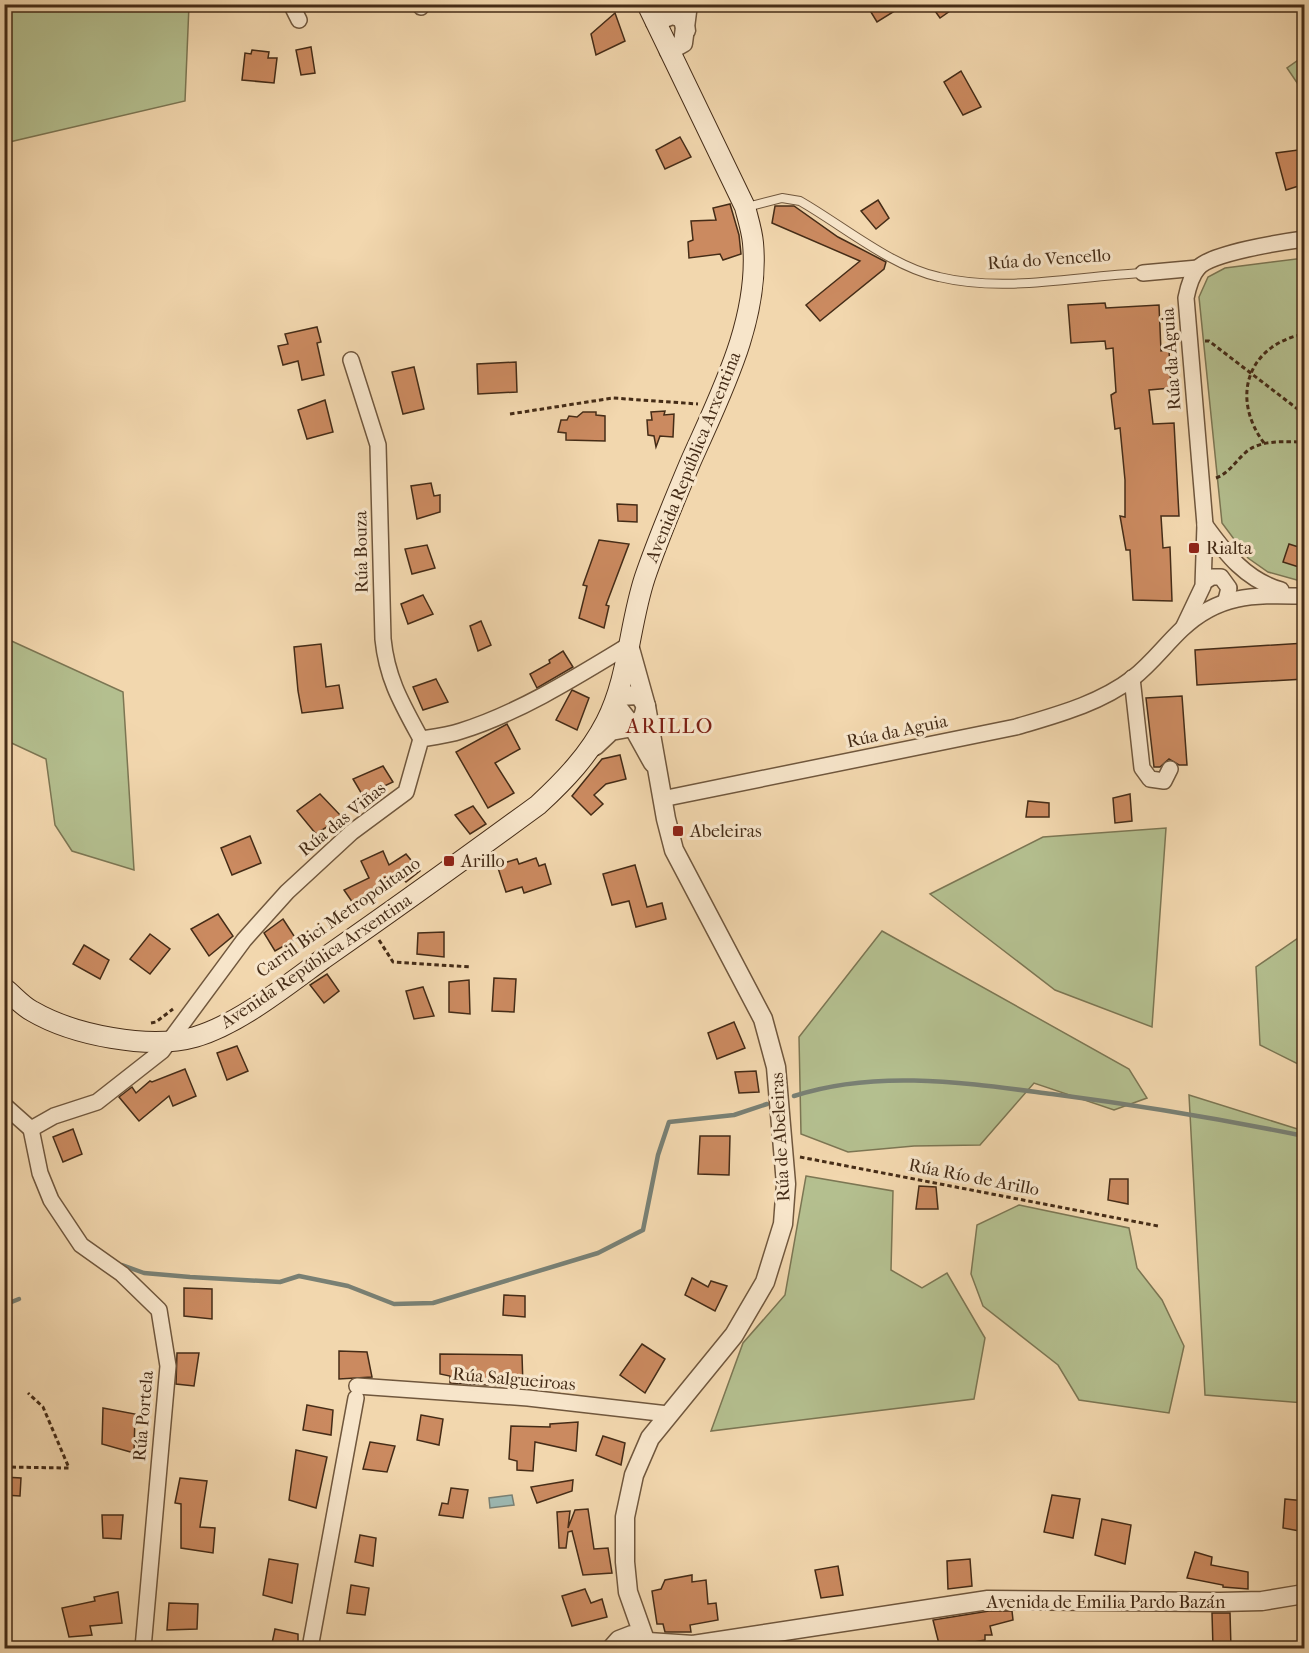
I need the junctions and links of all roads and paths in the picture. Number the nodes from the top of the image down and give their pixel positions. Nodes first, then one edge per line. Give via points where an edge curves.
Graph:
1 (291, 4) edge
2 (688, 4) edge
3 (663, 11) edge
4 (299, 20) dead end
5 (686, 30) junction
6 (669, 51) junction
7 (745, 207) junction
8 (1305, 239) edge
9 (1198, 268) junction
10 (1143, 273) joint
11 (1305, 334) edge
12 (1189, 340) junction
13 (351, 360) dead end
14 (1249, 373) junction
15 (717, 405) junction
16 (510, 414) dead end
17 (1305, 414) edge
18 (1305, 442) edge
19 (1264, 443) junction
20 (1201, 484) junction
21 (1205, 525) junction
22 (1204, 582) junction
23 (1303, 596) edge
24 (1226, 600) junction
25 (1183, 628) junction
26 (629, 645) junction
27 (1132, 678) junction
28 (616, 700) junction
29 (646, 706) junction
30 (633, 727) junction
31 (421, 739) junction
32 (591, 749) junction
33 (1170, 769) dead end
34 (658, 771) junction
35 (662, 799) junction
36 (371, 926) junction
37 (471, 967) dead end
38 (4, 988) edge
39 (174, 1009) dead end
40 (145, 1023) dead end
41 (168, 1041) junction
42 (4, 1105) edge
43 (31, 1129) junction
44 (784, 1156) junction
45 (1158, 1226) dead end
46 (28, 1393) dead end
47 (668, 1414) junction
48 (4, 1467) edge
49 (628, 1592) junction
50 (1305, 1594) edge
51 (649, 1643) edge
52 (613, 1646) edge
53 (689, 1647) edge
54 (143, 1648) edge
55 (310, 1648) edge

1 - 4 street
2 - 5 street
3 - 5 street via 682,18
3 - 6 main road, Avenida República Arxentina
5 - 6 street via 683,43
6 - 7 main road, Avenida República Arxentina
7 - 10 lane, Rúa do Vencello via 782,198 800,201 893,258 938,277 999,286
7 - 15 main road, Avenida República Arxentina via 753,242 751,292 741,338
8 - 9 street via 1211,259
9 - 10 street, Rúa do Vencello
9 - 12 street, Rúa da Aguia via 1186,298
11 - 14 path via 1270,346
12 - 14 path via 1209,341
12 - 20 street, Rúa da Aguia
13 - 31 street, Rúa Bouza via 378,445 386,667
14 - 17 path
14 - 19 path via 1250,418
15 - 16 path via 613,398
15 - 26 main road, Avenida República Arxentina via 655,549
18 - 19 path
19 - 20 path via 1246,452 1226,474
20 - 21 street, Rúa da Aguia
21 - 22 street, Rúa da Aguia
21 - 23 street, Rúa da Aguia via 1223,550 1261,585
22 - 24 street via 1221,577 1229,588
22 - 25 street, Rúa da Aguia
23 - 24 street, Rúa da Aguia via 1254,595
24 - 25 street, Rúa da Aguia
25 - 27 street, Rúa da Aguia
26 - 28 main road, Avenida República Arxentina
26 - 29 street, Avenida República Arxentina
26 - 31 street via 518,706 461,731
27 - 33 street via 1142,768 1150,779 1164,781
27 - 35 street, Rúa da Aguia via 1099,698 1016,727
28 - 29 street via 639,695
28 - 30 street, Rúa de Abeleiras
28 - 32 main road, Avenida República Arxentina
29 - 30 street via 643,717
29 - 34 street, Rúa de Abeleiras
30 - 32 street, Avenida República Arxentina via 611,731
30 - 34 street, Rúa de Abeleiras
31 - 41 street, Rúa das Viñas via 406,792 352,832 287,892 244,940
32 - 36 main road, Avenida República Arxentina via 537,805
34 - 35 street, Rúa de Abeleiras
35 - 44 street, Rúa de Abeleiras via 674,850 763,1019 776,1067
36 - 37 path via 393,962
36 - 41 main road, Avenida República Arxentina via 220,1027
38 - 41 main road, Avenida República Arxentina via 31,1011 66,1027 106,1037
39 - 40 path via 156,1022
41 - 43 street, Rúa das Viñas via 158,1054 97,1102 54,1116
42 - 43 street
43 - 54 street, Rúa Portela via 40,1173 51,1200 81,1245 122,1274 159,1310 168,1366
44 - 45 path, Rúa Río de Arillo via 811,1158
44 - 47 street, Rúa de Abeleiras via 783,1224 765,1282 734,1335
46 - 48 path via 43,1407 69,1468
47 - 49 street, Rúa de Abeleiras via 650,1438 634,1475 625,1517
47 - 55 street, Rúa Salgueiroas via 528,1398 357,1392
49 - 51 street, Rúa de Abeleiras
49 - 52 street, Rúa de Abeleiras via 624,1625
50 - 53 street, Avenida de Emilia Pardo Bazán via 1220,1602 988,1600
51 - 52 street, Avenida de Emilia Pardo Bazán via 632,1635
51 - 53 street, Avenida de Emilia Pardo Bazán

